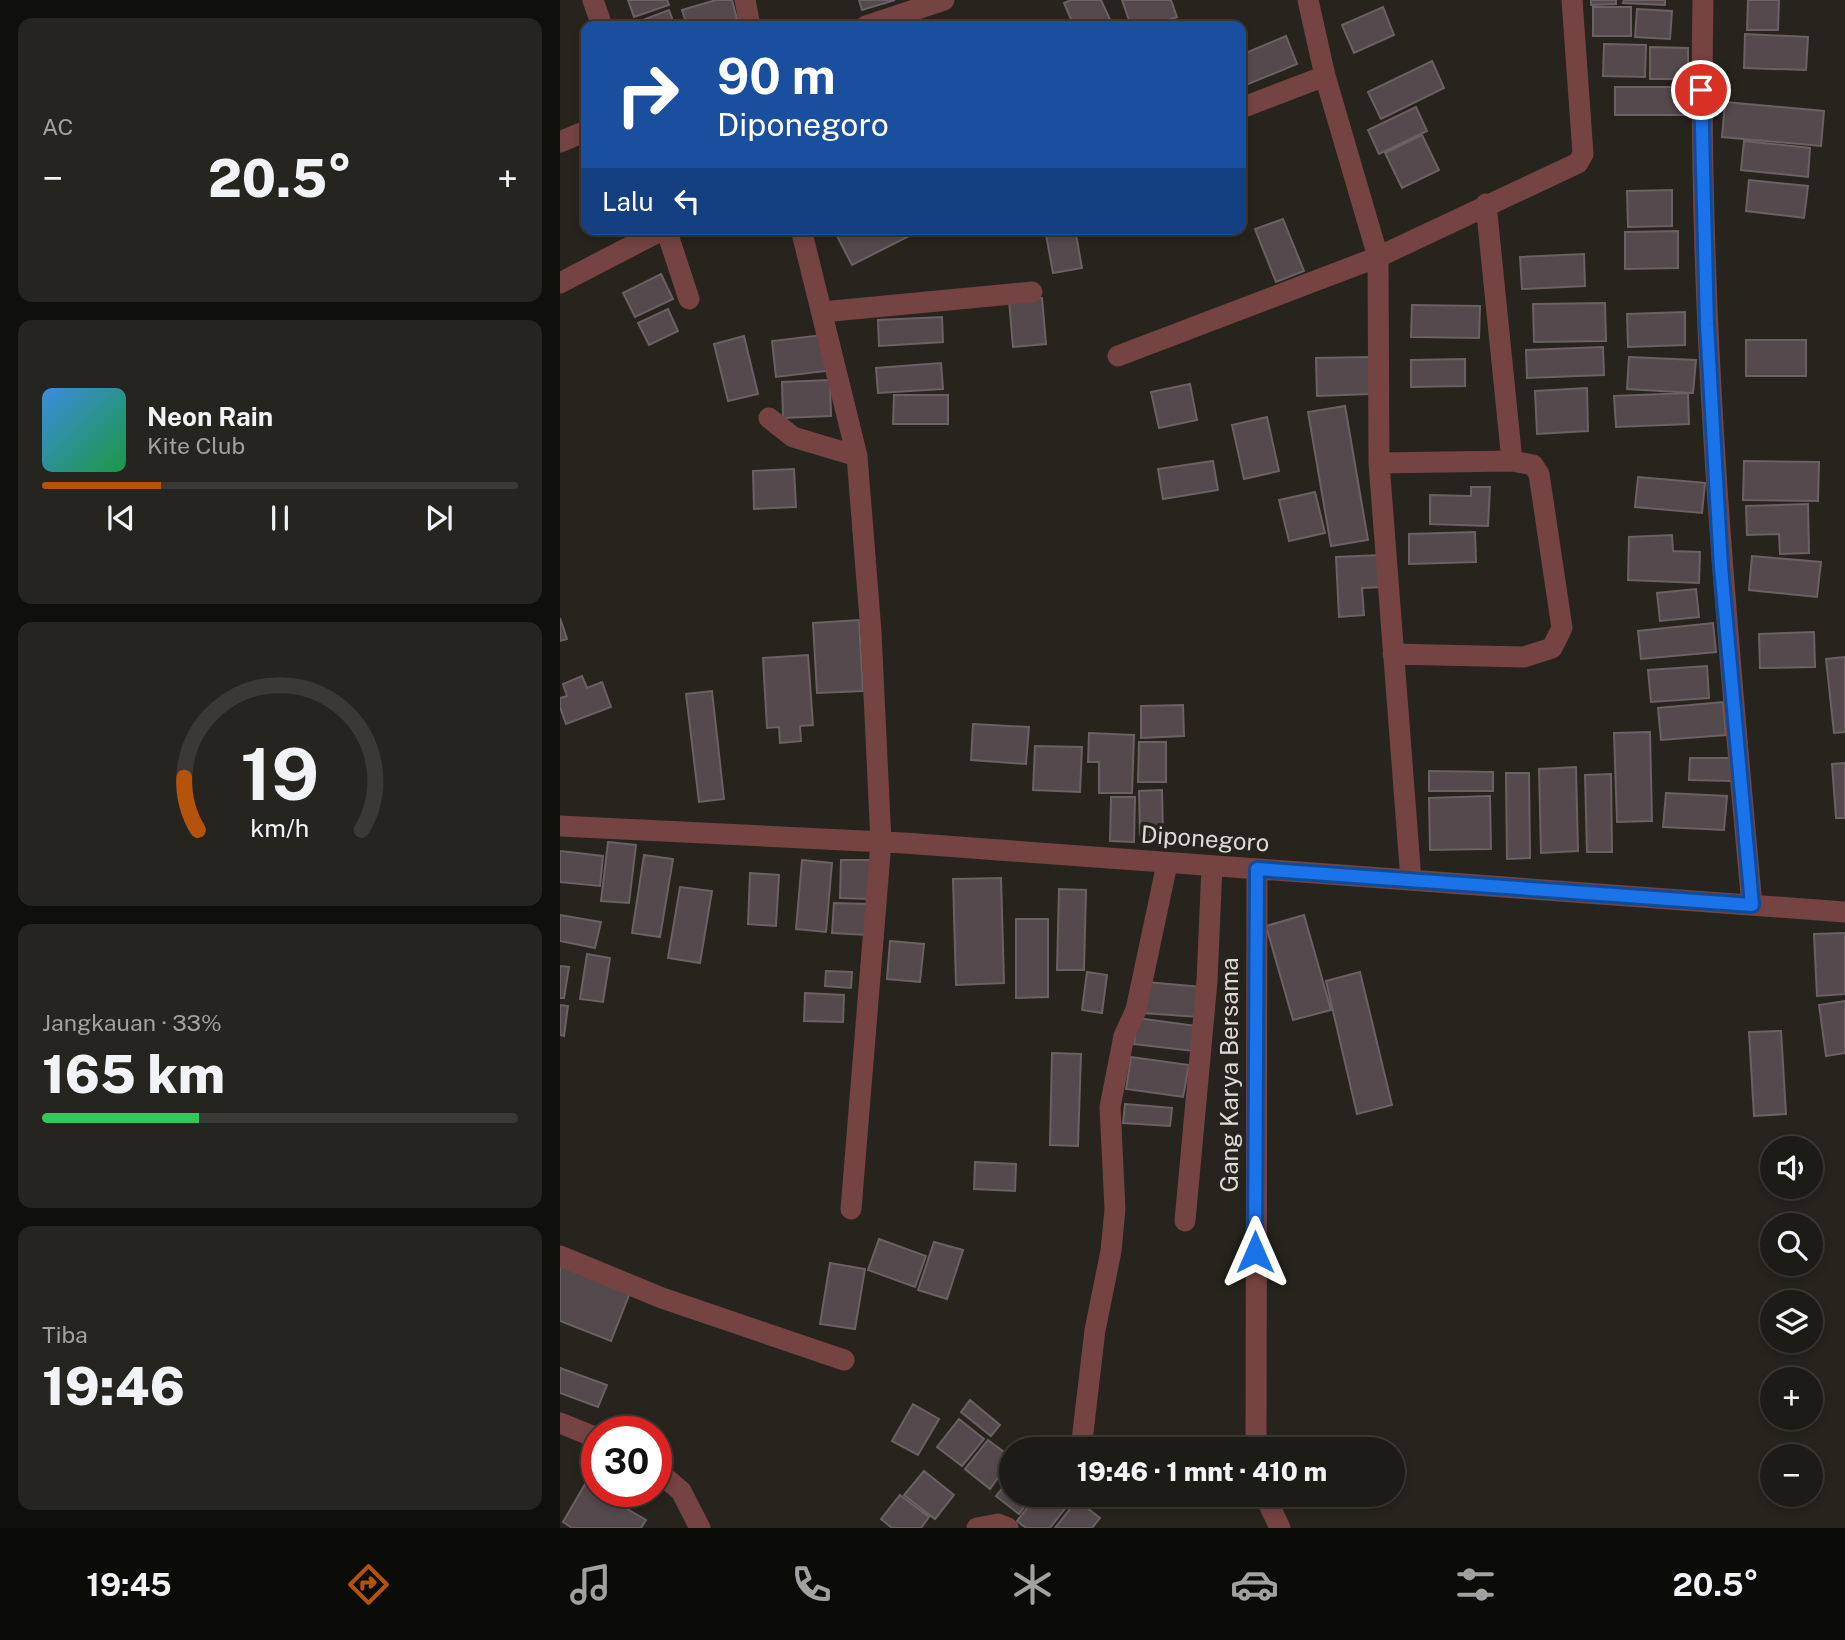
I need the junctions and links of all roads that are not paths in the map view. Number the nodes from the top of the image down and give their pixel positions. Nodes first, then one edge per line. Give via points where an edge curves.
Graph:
1 (593, 0) edge
2 (744, 0) edge
3 (944, 0) edge
4 (1308, 0) edge
5 (1572, 0) edge
6 (1703, 0) edge
7 (600, 21) edge
8 (749, 21) edge
9 (881, 21) edge
10 (1325, 76) junction
11 (1246, 106) edge
12 (581, 133) edge
13 (560, 142) edge
14 (1486, 204) junction
15 (653, 235) edge
16 (667, 235) edge
17 (807, 235) edge
18 (1378, 257) junction
19 (560, 283) edge
20 (1032, 292) dead end
21 (689, 299) dead end
22 (822, 312) junction
23 (1118, 356) dead end
24 (769, 418) dead end
25 (858, 456) junction
26 (1511, 461) junction
27 (1379, 463) junction
28 (1394, 654) junction
29 (560, 826) edge
30 (881, 842) junction
31 (1167, 864) junction
32 (1212, 866) junction
33 (1257, 869) junction
34 (1411, 880) junction
35 (1752, 905) junction
36 (1845, 912) edge
37 (851, 1209) dead end
38 (1185, 1222) dead end
39 (560, 1256) edge
40 (844, 1360) dead end
41 (560, 1423) edge
42 (581, 1432) edge
43 (1082, 1437) edge
44 (1256, 1437) edge
45 (672, 1483) edge
46 (1270, 1507) edge
47 (700, 1528) edge
48 (977, 1528) edge
49 (1009, 1528) edge
50 (1280, 1528) edge

1 - 7 street
2 - 8 street
3 - 9 street
4 - 10 street
5 - 14 street via 1581,159
6 - 35 street via 1701,112 1708,337 1721,567
10 - 11 street
10 - 18 street
12 - 13 street
14 - 18 street
14 - 26 street
15 - 19 street
16 - 21 street
17 - 22 street
18 - 23 street
18 - 27 street
20 - 22 street
22 - 25 street
24 - 25 street via 793,437
25 - 30 street
26 - 27 street
26 - 28 street via 1533,465 1539,474 1562,628 1559,638 1552,648 1524,657
27 - 28 street
28 - 34 street
29 - 30 street, Diponegoro
30 - 31 street, Diponegoro
30 - 37 street
31 - 32 street, Diponegoro
31 - 43 street via 1110,1107 1114,1219
32 - 33 street, Diponegoro
32 - 38 street via 1207,981
33 - 34 street, Diponegoro
33 - 44 street, Gang Karya Bersama
34 - 35 street, Diponegoro
35 - 36 street, Diponegoro
39 - 40 street via 662,1298
41 - 42 street
45 - 47 street via 681,1491
46 - 50 street
48 - 49 street via 998,1524

